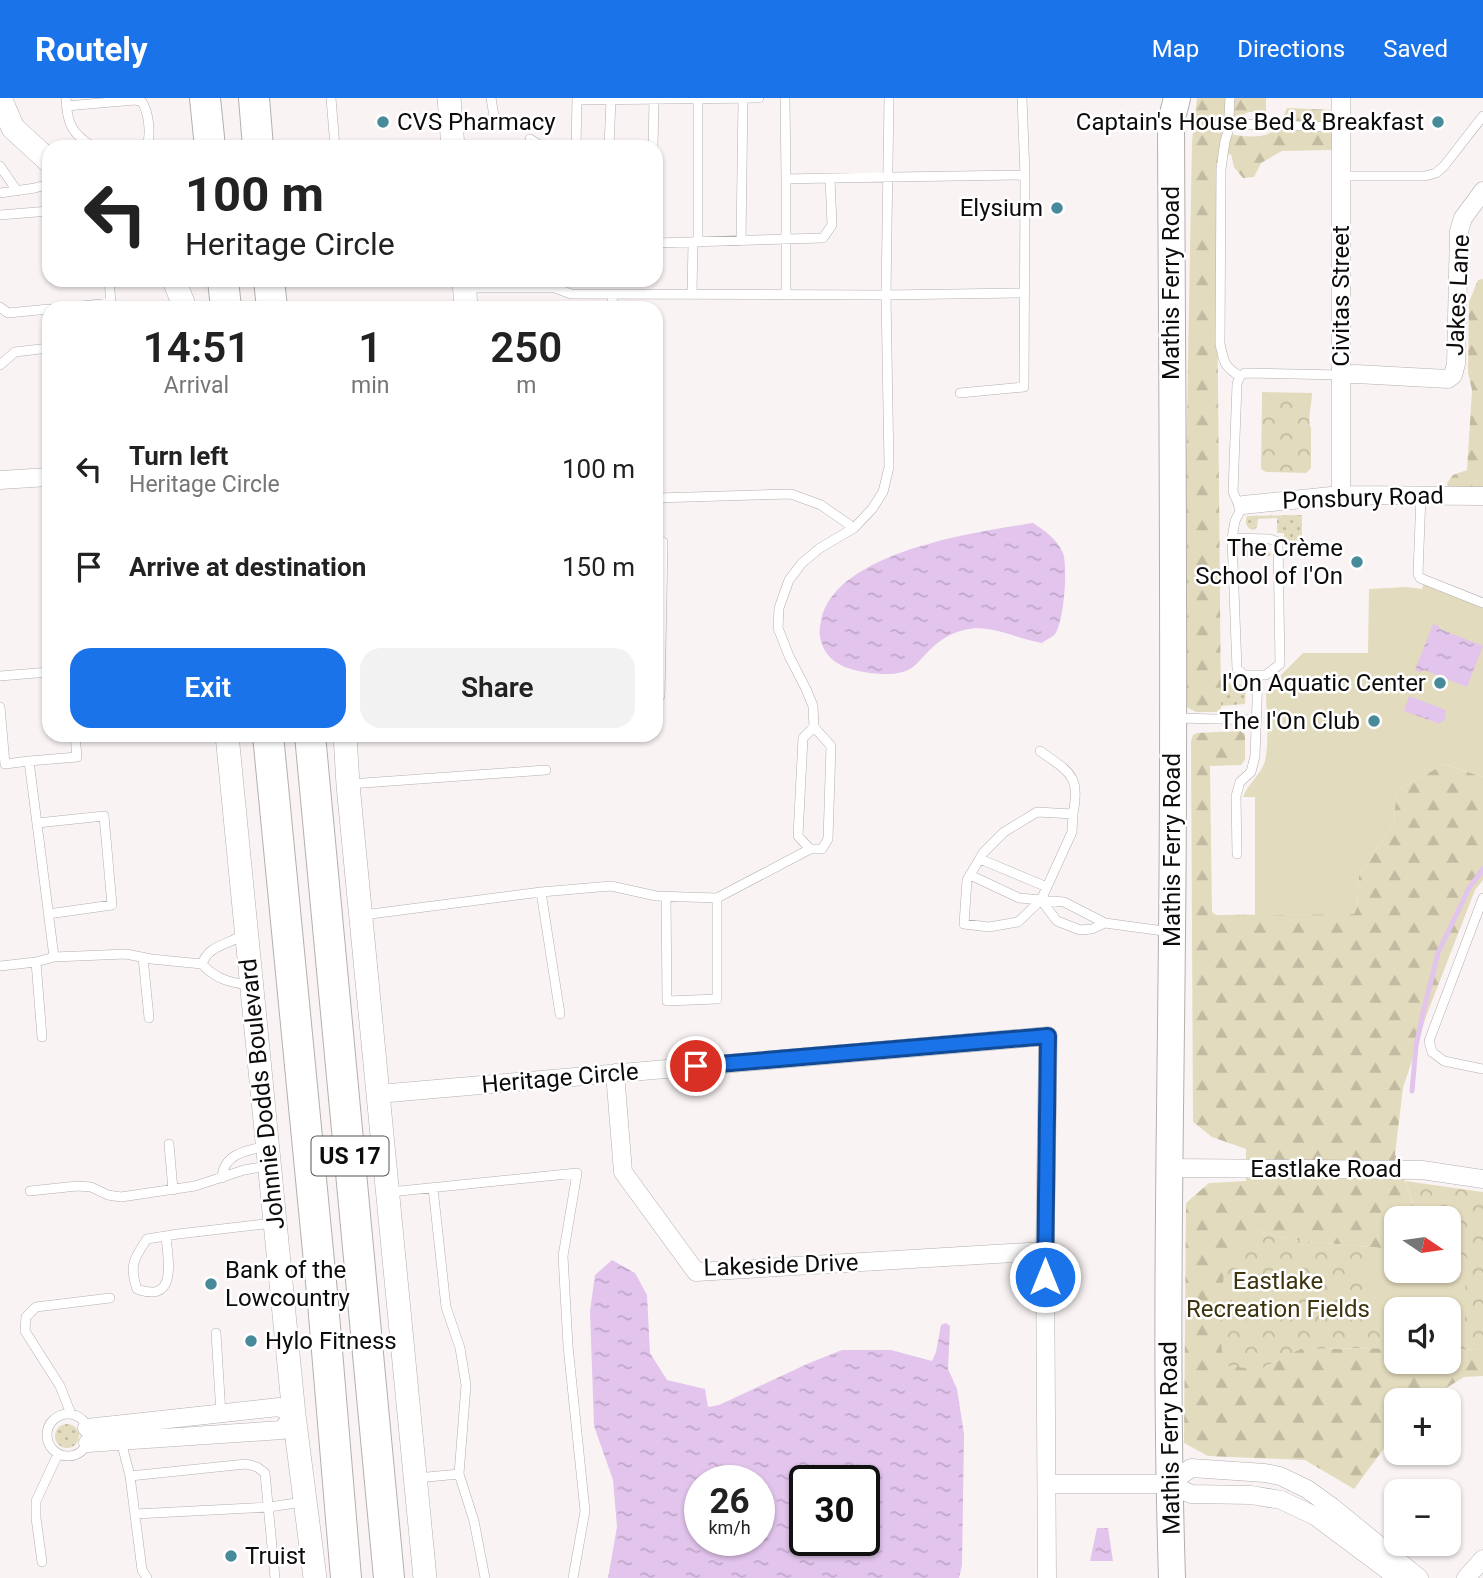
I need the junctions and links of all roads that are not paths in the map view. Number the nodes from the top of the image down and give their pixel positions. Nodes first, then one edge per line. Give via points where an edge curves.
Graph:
1 (0, 98) edge
2 (205, 98) edge
3 (254, 98) edge
4 (331, 98) edge
5 (449, 98) edge
6 (491, 98) edge
7 (743, 98) edge
8 (760, 98) edge
9 (785, 98) edge
10 (889, 98) edge
11 (1022, 98) edge
12 (1230, 98) edge
13 (1341, 98) edge
14 (577, 99) edge
15 (654, 99) edge
16 (698, 99) edge
17 (611, 100) junction
18 (66, 102) edge
19 (1171, 106) edge
20 (1483, 116) edge
21 (1231, 122) junction
22 (507, 125) dead end
23 (1342, 127) junction
24 (84, 140) edge
25 (149, 140) edge
26 (209, 140) edge
27 (257, 140) edge
28 (334, 140) edge
29 (452, 140) edge
30 (576, 140) edge
31 (609, 140) edge
32 (653, 140) edge
33 (42, 155) edge
34 (0, 166) edge
35 (1025, 175) junction
36 (1342, 176) junction
37 (830, 178) junction
38 (888, 178) junction
39 (786, 179) junction
40 (42, 186) edge
41 (17, 191) junction
42 (1483, 191) edge
43 (0, 193) edge
44 (42, 212) edge
45 (0, 215) edge
46 (786, 240) junction
47 (741, 241) junction
48 (696, 242) junction
49 (663, 243) edge
50 (522, 287) edge
51 (560, 287) edge
52 (465, 292) edge
53 (1024, 293) junction
54 (612, 295) junction
55 (692, 295) junction
56 (786, 295) junction
57 (886, 295) junction
58 (612, 301) edge
59 (0, 307) edge
60 (42, 310) edge
61 (42, 349) edge
62 (0, 365) edge
63 (1240, 376) junction
64 (1341, 376) junction
65 (960, 393) dead end
66 (42, 477) edge
67 (0, 480) edge
68 (1341, 495) junction
69 (1421, 495) junction
70 (1483, 496) edge
71 (663, 498) edge
72 (1243, 505) junction
73 (854, 528) junction
74 (1232, 538) junction
75 (1483, 603) edge
76 (42, 673) edge
77 (1258, 675) junction
78 (0, 676) edge
79 (0, 707) edge
80 (1172, 717) junction
81 (1256, 720) junction
82 (814, 727) junction
83 (76, 742) edge
84 (228, 742) edge
85 (269, 742) edge
86 (311, 742) edge
87 (345, 742) edge
88 (1040, 751) dead end
89 (29, 761) junction
90 (546, 770) dead end
91 (348, 785) junction
92 (1073, 814) junction
93 (37, 823) junction
94 (810, 849) junction
95 (1237, 854) dead end
96 (980, 859) junction
97 (970, 875) junction
98 (1047, 887) junction
99 (541, 892) junction
100 (666, 897) junction
101 (717, 898) junction
102 (1483, 898) edge
103 (1041, 900) junction
104 (48, 914) junction
105 (361, 915) junction
106 (1105, 923) junction
107 (246, 932) junction
108 (1172, 933) junction
109 (54, 957) junction
110 (143, 957) junction
111 (36, 962) junction
112 (202, 964) junction
113 (0, 966) edge
114 (251, 985) junction
115 (560, 1014) dead end
116 (149, 1018) dead end
117 (42, 1037) dead end
118 (1483, 1069) edge
119 (615, 1073) junction
120 (378, 1094) junction
121 (169, 1144) dead end
122 (268, 1156) junction
123 (1169, 1168) junction
124 (222, 1178) junction
125 (1483, 1179) edge
126 (433, 1188) junction
127 (173, 1190) junction
128 (30, 1191) dead end
129 (388, 1192) junction
130 (275, 1223) junction
131 (166, 1236) junction
132 (1045, 1251) junction
133 (110, 1298) dead end
134 (216, 1334) dead end
135 (71, 1414) junction
136 (221, 1414) junction
137 (294, 1415) junction
138 (223, 1435) junction
139 (87, 1436) junction
140 (121, 1441) junction
141 (58, 1454) junction
142 (459, 1474) junction
143 (130, 1476) junction
144 (416, 1478) junction
145 (1169, 1483) junction
146 (1048, 1484) junction
147 (305, 1502) junction
148 (270, 1507) junction
149 (135, 1514) junction
150 (1483, 1559) edge
151 (43, 1562) dead end
152 (147, 1578) edge
153 (275, 1578) edge
154 (314, 1578) edge
155 (345, 1578) edge
156 (389, 1578) edge
157 (425, 1578) edge
158 (485, 1578) edge
159 (573, 1578) edge
160 (1047, 1578) edge
161 (1172, 1578) edge
162 (1398, 1578) edge
163 (1419, 1578) edge
164 (1466, 1578) edge

1 - 33 street via 12,128
2 - 26 highway
3 - 27 highway
4 - 28 lane
5 - 29 street
6 - 22 lane via 494,117
7 - 8 lane
7 - 16 lane
7 - 47 lane
9 - 39 lane
10 - 38 lane
11 - 35 lane
12 - 21 lane
13 - 23 street, Civitas Street
14 - 17 lane
14 - 30 lane
15 - 16 lane
15 - 17 lane
15 - 32 lane
16 - 48 lane
17 - 31 lane
18 - 24 lane via 73,131
18 - 25 lane via 142,102
19 - 80 main road, Mathis Ferry Road
20 - 36 lane via 1436,173
21 - 23 lane
21 - 63 lane via 1221,169 1220,344 1228,370
23 - 36 street, Civitas Street
34 - 41 lane
35 - 38 lane
35 - 53 lane
36 - 64 street, Civitas Street
37 - 38 lane
37 - 39 lane
37 - 46 lane via 832,226 823,238
38 - 57 lane
39 - 46 lane
40 - 41 lane
41 - 43 lane
42 - 64 street, Jakes Lane via 1463,218 1459,232 1453,374 1448,379
44 - 45 lane
46 - 47 lane
46 - 56 lane
47 - 48 lane
48 - 49 lane
48 - 55 lane
50 - 52 lane
51 - 54 lane via 571,294
53 - 57 lane
53 - 65 lane via 1024,387
54 - 55 lane
54 - 58 lane
55 - 56 lane
56 - 57 lane
57 - 73 lane via 888,467 883,492
59 - 60 lane via 8,313
61 - 62 lane via 15,352
63 - 64 lane
63 - 72 lane via 1233,492
64 - 68 street, Civitas Street
66 - 67 street
68 - 69 street, Ponsbury Road
68 - 72 street, Ponsbury Road
69 - 70 street, Ponsbury Road
69 - 75 lane via 1420,578
71 - 73 lane via 791,495 821,505
72 - 74 lane
73 - 82 lane via 802,563 789,580 779,607 778,628 813,706
74 - 77 lane via 1237,669 1244,676
74 - 77 lane via 1278,542 1280,664 1266,675
76 - 78 lane
77 - 81 lane
79 - 89 lane via 5,764
80 - 81 lane
80 - 108 main road, Mathis Ferry Road
81 - 95 lane via 1251,772 1240,782 1236,796
82 - 94 lane via 803,738 799,836
82 - 94 lane via 831,746 828,839 821,849
83 - 89 lane via 77,757
84 - 107 street, Johnnie Dodds Boulevard
85 - 155 highway, Johnnie Dodds Boulevard / US 17
86 - 156 highway, US 17
87 - 91 street
88 - 92 lane via 1070,773 1077,794
89 - 93 lane
90 - 91 lane
91 - 105 street
92 - 96 lane via 1037,812 1004,832
92 - 98 lane via 1072,832
93 - 104 lane
93 - 104 lane via 104,816 112,905
94 - 101 lane
96 - 97 lane
96 - 98 lane
97 - 103 lane via 1019,898
97 - 103 lane via 964,924 989,927 1017,922
98 - 103 lane
99 - 100 lane via 611,886
99 - 105 lane
99 - 115 lane
100 - 101 lane
100 - 101 lane via 667,1001 717,999
102 - 118 lane via 1429,1041 1432,1052 1444,1061
103 - 106 lane via 1064,902
103 - 106 lane via 1057,921 1080,930
104 - 109 lane
105 - 120 street
106 - 108 lane
107 - 112 lane via 212,950
107 - 114 street, Johnnie Dodds Boulevard
108 - 123 main road, Mathis Ferry Road
109 - 110 lane
109 - 111 lane
110 - 112 lane
110 - 116 lane
111 - 113 lane
111 - 117 lane
112 - 114 lane via 210,973
114 - 122 street, Johnnie Dodds Boulevard
119 - 120 street, Heritage Circle
119 - 132 street, Lakeside Drive via 622,1172 696,1272
119 - 132 street, Heritage Circle via 1048,1036
120 - 129 street
121 - 127 lane
122 - 124 lane
122 - 124 lane via 250,1149 233,1156 222,1170
122 - 130 street, Johnnie Dodds Boulevard
123 - 125 street, Eastlake Road via 1422,1170
123 - 145 main road, Mathis Ferry Road
124 - 127 lane
126 - 129 lane
126 - 142 lane via 446,1307 466,1385
126 - 159 lane via 576,1172 563,1255 585,1511
127 - 128 lane via 121,1197 77,1186
129 - 144 street
130 - 131 lane
130 - 137 street, Johnnie Dodds Boulevard
131 - 131 lane via 147,1239 135,1257 132,1275 137,1289 159,1291 167,1282
132 - 146 street, Heritage Circle
133 - 135 lane via 36,1307 26,1317 24,1331 60,1386
134 - 136 lane
135 - 139 lane via 81,1418
135 - 141 lane via 52,1420 47,1429 51,1449
136 - 137 street via 279,1407
136 - 138 street
136 - 139 street
137 - 138 street via 282,1430
137 - 147 street, Johnnie Dodds Boulevard
138 - 140 street
139 - 140 street
139 - 141 lane via 83,1450 75,1455
140 - 143 lane
141 - 151 lane via 36,1501
142 - 144 lane
142 - 158 lane
143 - 148 lane via 246,1464 265,1473
143 - 149 lane
144 - 157 street
145 - 146 street
145 - 161 main road, Mathis Ferry Road
145 - 162 street via 1191,1494 1281,1500 1315,1516
145 - 163 street via 1191,1468 1280,1476 1332,1507
146 - 160 street, Heritage Circle
147 - 148 lane
147 - 154 street, Johnnie Dodds Boulevard
148 - 149 lane
148 - 153 lane
149 - 152 lane
150 - 164 street

